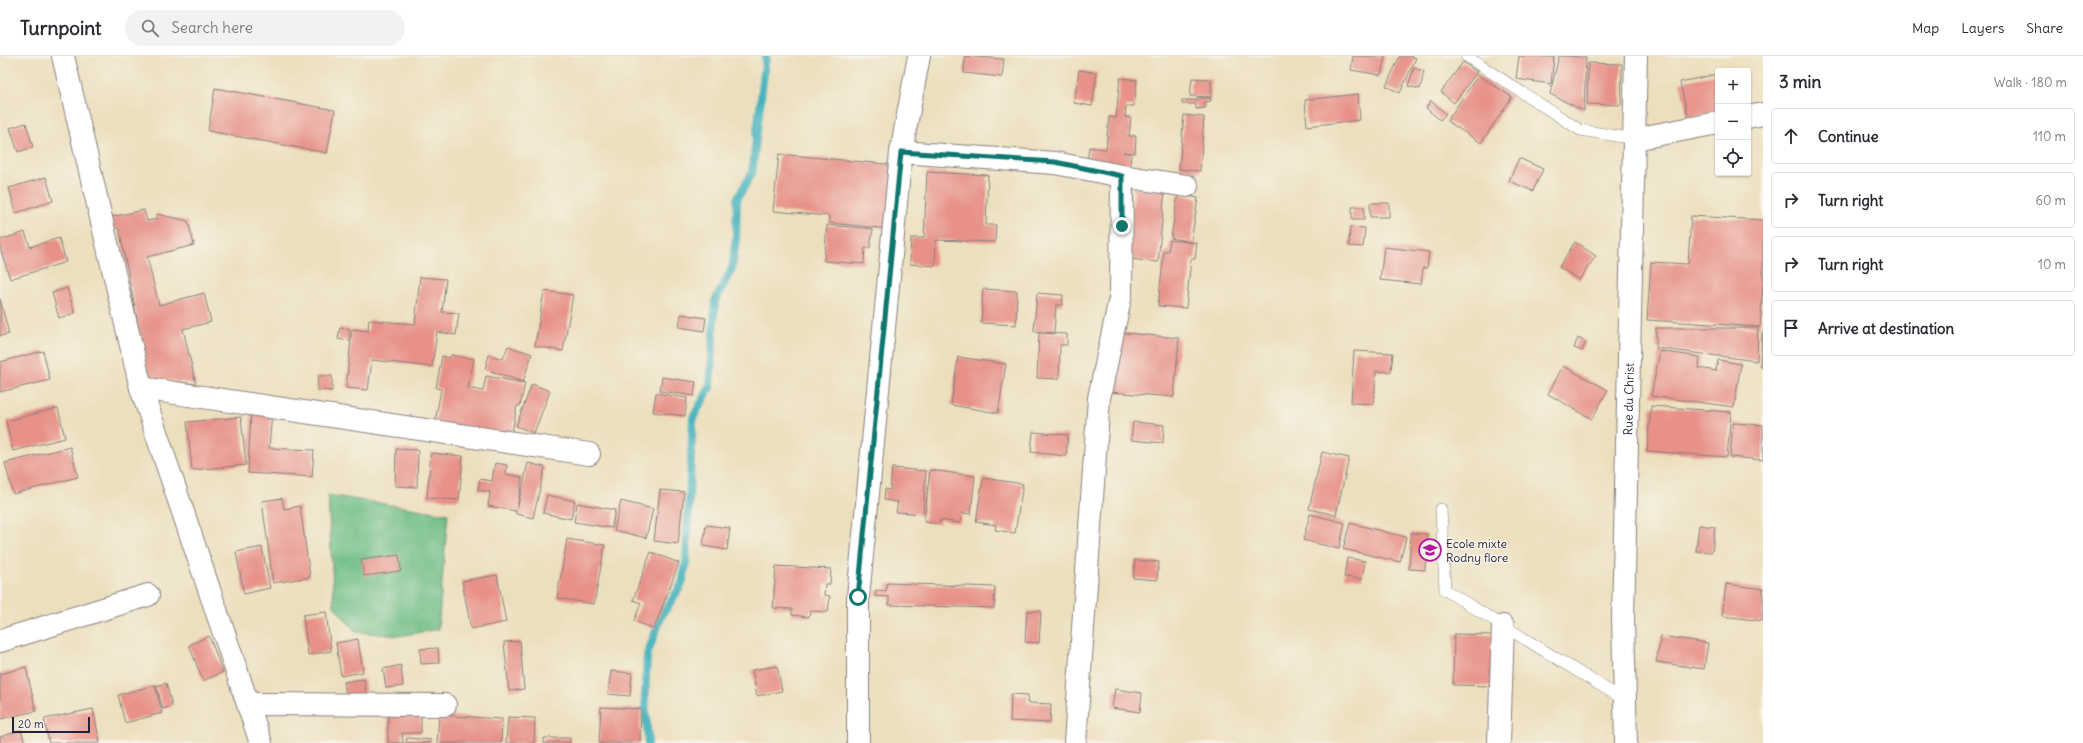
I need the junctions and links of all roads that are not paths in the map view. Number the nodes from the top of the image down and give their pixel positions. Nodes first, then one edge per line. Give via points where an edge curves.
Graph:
1 (63, 56) edge
2 (919, 56) edge
3 (1466, 56) edge
4 (1636, 56) edge
5 (1763, 114) edge
6 (1751, 116) edge
7 (1715, 124) edge
8 (1635, 139) junction
9 (901, 152) junction
10 (1122, 176) junction
11 (1187, 186) dead end
12 (141, 388) junction
13 (589, 454) dead end
14 (1441, 509) dead end
15 (148, 595) dead end
16 (1503, 626) junction
17 (0, 641) edge
18 (1626, 701) junction
19 (249, 704) junction
20 (445, 705) dead end
21 (261, 743) edge
22 (858, 743) edge
23 (1075, 743) edge
24 (1499, 743) edge
25 (1626, 743) edge

1 - 12 street
2 - 9 street
3 - 8 lane via 1580,130
4 - 8 street, Rue du Christ
5 - 6 street
7 - 8 street
8 - 18 street, Rue du Christ via 1623,618
9 - 10 street via 1055,162
9 - 22 street via 858,597
10 - 11 street
10 - 23 street via 1121,294 1099,398
12 - 13 street
12 - 19 street
14 - 16 lane via 1445,590
15 - 17 street
16 - 18 lane
16 - 24 street
18 - 25 street, Rue du Christ
19 - 20 street
19 - 21 street

